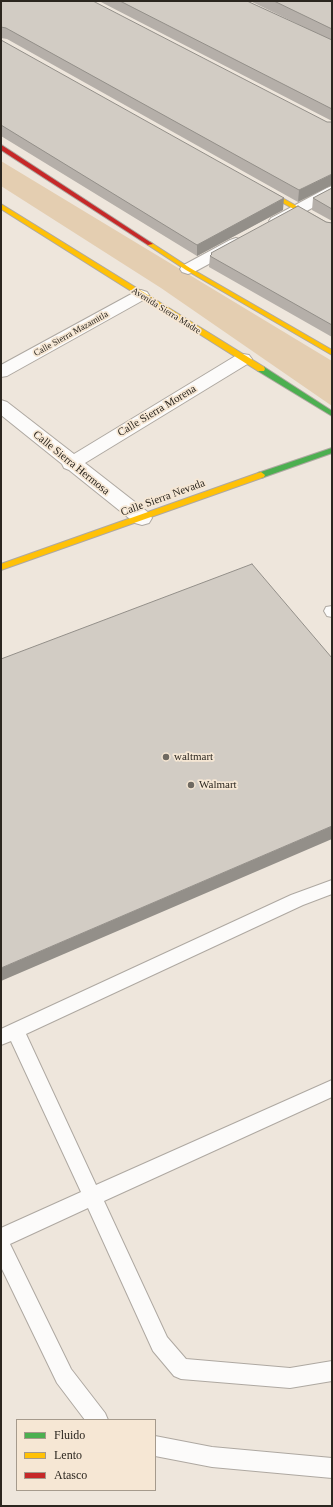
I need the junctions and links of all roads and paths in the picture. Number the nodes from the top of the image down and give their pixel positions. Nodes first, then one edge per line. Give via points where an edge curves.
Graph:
1 (1, 147) edge
2 (250, 182) edge
3 (332, 191) edge
4 (1, 206) edge
5 (298, 209) junction
6 (264, 228) edge
7 (332, 229) edge
8 (250, 235) edge
9 (188, 269) junction
10 (141, 295) junction
11 (332, 354) edge
12 (243, 359) junction
13 (1, 372) edge
14 (1, 406) edge
15 (332, 414) edge
16 (332, 450) edge
17 (72, 464) junction
18 (142, 518) junction
19 (1, 567) edge
20 (332, 886) edge
21 (8, 1033) edge
22 (332, 1088) edge
23 (92, 1198) junction
24 (1, 1238) edge
25 (1, 1246) edge
26 (332, 1372) edge
27 (97, 1419) edge
28 (156, 1446) edge
29 (332, 1468) edge

1 - 9 street
2 - 5 street
3 - 5 street
4 - 10 street, Avenida Sierra Madre
5 - 6 street
5 - 7 street
8 - 9 street
9 - 11 street
10 - 12 street, Avenida Sierra Madre
10 - 13 street, Calle Sierra Mazamitla
12 - 15 street, Avenida Sierra Madre
12 - 17 street, Calle Sierra Morena
14 - 17 street, Calle Sierra Hermosa
16 - 18 street, Calle Sierra Nevada
17 - 18 street, Calle Sierra Hermosa
18 - 19 street, Calle Sierra Nevada
20 - 21 lane
21 - 23 lane
22 - 23 lane
23 - 24 lane
23 - 26 lane via 160,1344 181,1369 290,1378
25 - 27 lane via 64,1376
28 - 29 lane via 212,1457

